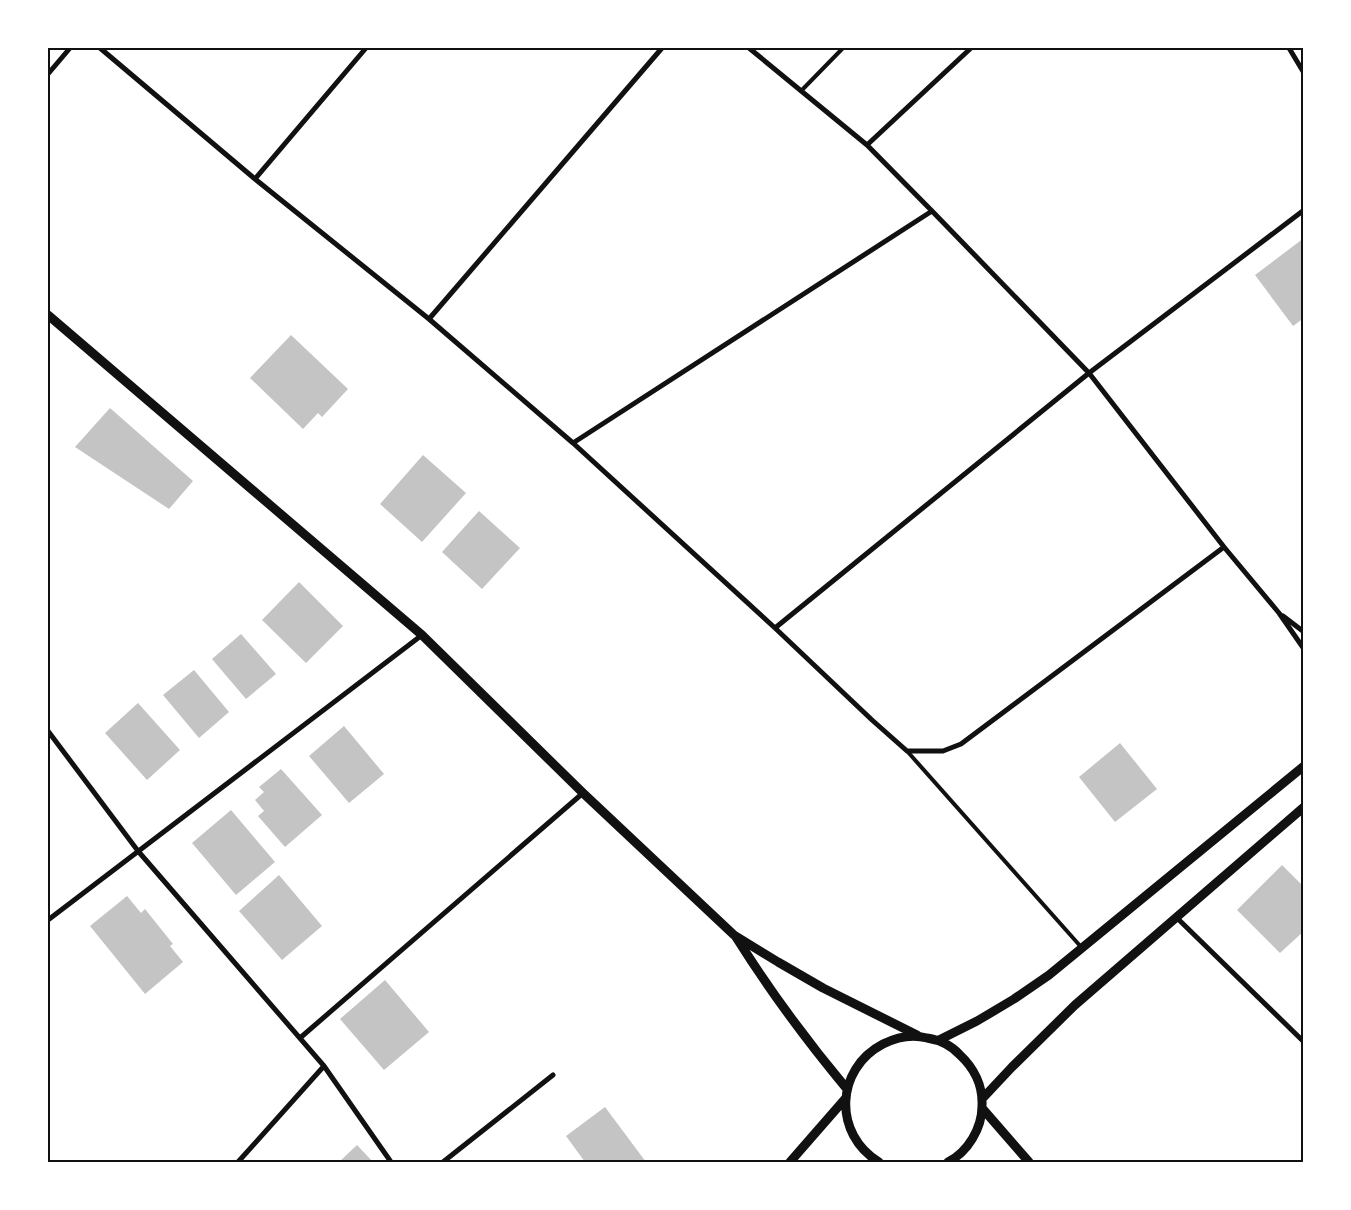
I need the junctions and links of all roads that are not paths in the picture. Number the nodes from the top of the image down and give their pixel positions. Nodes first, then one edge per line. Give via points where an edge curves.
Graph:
1 (70, 48) edge
2 (100, 48) edge
3 (366, 48) edge
4 (662, 48) edge
5 (749, 48) edge
6 (843, 48) edge
7 (971, 48) edge
8 (1289, 48) edge
9 (1304, 73) edge
10 (48, 74) edge
11 (802, 91) junction
12 (867, 146) junction
13 (255, 179) junction
14 (1304, 210) edge
15 (932, 211) junction
16 (48, 315) edge
17 (429, 319) junction
18 (1089, 373) junction
19 (573, 443) junction
20 (1224, 546) junction
21 (1279, 613) junction
22 (776, 628) junction
23 (1304, 632) edge
24 (422, 635) junction
25 (1304, 649) edge
26 (48, 731) edge
27 (907, 751) junction
28 (1304, 766) edge
29 (583, 793) junction
30 (1304, 807) edge
31 (138, 851) junction
32 (1176, 918) junction
33 (48, 920) edge
34 (734, 935) junction
35 (1082, 948) junction
36 (917, 1035) junction
37 (300, 1038) junction
38 (939, 1040) junction
39 (1304, 1042) edge
40 (324, 1066) junction
41 (554, 1075) dead end
42 (847, 1089) junction
43 (845, 1099) junction
44 (982, 1104) junction
45 (238, 1162) edge
46 (391, 1162) edge
47 (444, 1162) edge
48 (790, 1162) edge
49 (878, 1162) edge
50 (948, 1162) edge
51 (1029, 1162) edge

1 - 10 street
2 - 13 street
3 - 13 street
4 - 17 street
5 - 11 street
6 - 11 lane
7 - 12 street
8 - 9 street
11 - 12 street
12 - 15 street
13 - 17 street
14 - 18 street
15 - 18 street
15 - 19 street
16 - 24 street
17 - 19 street
18 - 20 street
18 - 22 street
19 - 22 street
20 - 21 street
20 - 27 street via 961,744 943,751
21 - 23 street
21 - 25 street
22 - 27 street
24 - 29 street
24 - 31 street
26 - 31 street
27 - 35 lane
28 - 35 street
29 - 34 street
29 - 37 street
30 - 32 street
31 - 33 street
31 - 37 street
32 - 39 street
32 - 44 street via 1043,1035
34 - 36 street via 823,988
34 - 42 street via 787,1014
35 - 38 street via 1014,999
36 - 38 street
36 - 42 street via 893,1039 872,1050 856,1067
37 - 40 street
38 - 44 street via 969,1063 978,1080
40 - 45 street
40 - 46 street
41 - 47 street
42 - 43 street
43 - 48 street
43 - 49 street via 847,1120 855,1140 868,1156
44 - 50 street via 978,1129 967,1147
44 - 51 street

